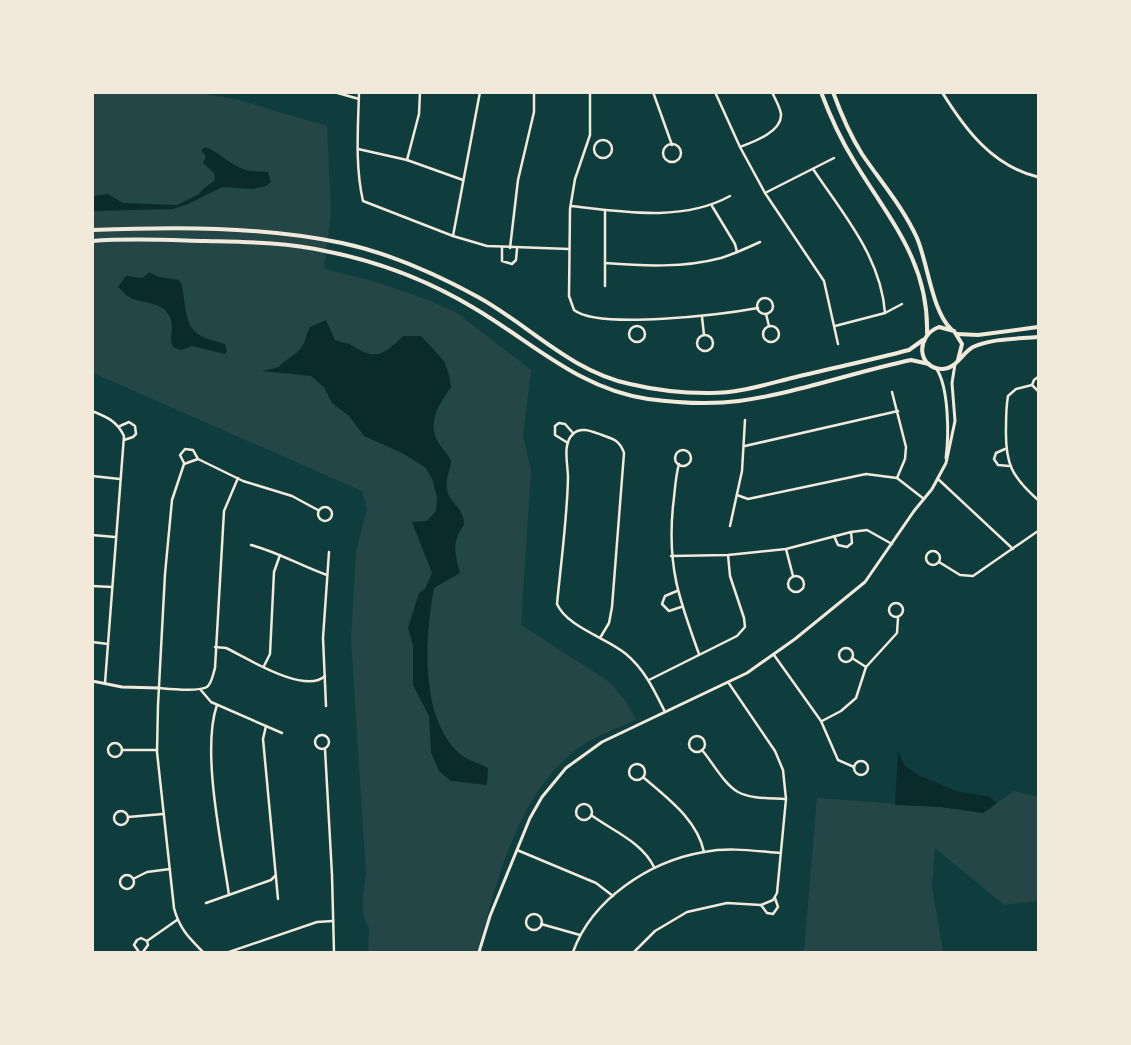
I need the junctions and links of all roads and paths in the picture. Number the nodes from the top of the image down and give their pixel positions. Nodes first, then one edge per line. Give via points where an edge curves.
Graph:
1 (334, 92) edge
2 (359, 92) edge
3 (420, 92) edge
4 (480, 92) edge
5 (534, 92) edge
6 (590, 92) edge
7 (653, 92) edge
8 (715, 92) edge
9 (772, 92) edge
10 (821, 92) edge
11 (833, 92) edge
12 (942, 92) edge
13 (359, 99) junction
14 (587, 144) junction
15 (672, 145) junction
16 (595, 147) junction
17 (740, 147) junction
18 (358, 149) junction
19 (834, 158) dead end
20 (407, 160) junction
21 (813, 169) junction
22 (1038, 177) edge
23 (463, 180) junction
24 (765, 193) junction
25 (730, 196) dead end
26 (570, 206) junction
27 (712, 206) junction
28 (605, 210) junction
29 (92, 230) edge
30 (453, 236) junction
31 (92, 241) edge
32 (760, 242) dead end
33 (502, 248) junction
34 (510, 248) junction
35 (517, 249) junction
36 (570, 249) junction
37 (737, 252) junction
38 (605, 263) junction
39 (605, 286) dead end
40 (902, 304) dead end
41 (758, 308) junction
42 (885, 313) junction
43 (766, 314) junction
44 (702, 317) junction
45 (638, 319) junction
46 (638, 326) junction
47 (769, 326) junction
48 (835, 326) junction
49 (1038, 327) edge
50 (951, 329) junction
51 (927, 333) junction
52 (957, 334) junction
53 (704, 336) junction
54 (1038, 337) edge
55 (923, 340) junction
56 (838, 344) dead end
57 (957, 362) junction
58 (929, 364) junction
59 (936, 368) junction
60 (1038, 377) edge
61 (1032, 385) junction
62 (1038, 391) edge
63 (892, 392) dead end
64 (92, 411) edge
65 (898, 412) junction
66 (745, 420) dead end
67 (120, 426) junction
68 (574, 433) junction
69 (124, 440) junction
70 (568, 443) junction
71 (745, 446) junction
72 (1005, 449) junction
73 (198, 459) junction
74 (946, 463) junction
75 (184, 464) junction
76 (680, 464) junction
77 (1009, 466) junction
78 (92, 476) edge
79 (238, 478) junction
80 (897, 478) junction
81 (120, 479) junction
82 (938, 480) junction
83 (737, 495) junction
84 (924, 499) junction
85 (1038, 500) edge
86 (318, 510) junction
87 (730, 526) dead end
88 (1038, 531) edge
89 (851, 532) junction
90 (92, 535) edge
91 (834, 536) junction
92 (115, 537) junction
93 (892, 544) junction
94 (251, 545) dead end
95 (786, 549) junction
96 (1013, 549) junction
97 (329, 552) dead end
98 (280, 555) junction
99 (728, 555) junction
100 (671, 556) junction
101 (939, 562) junction
102 (327, 575) junction
103 (793, 576) junction
104 (92, 586) edge
105 (112, 587) junction
106 (677, 591) junction
107 (682, 607) junction
108 (898, 618) junction
109 (600, 638) junction
110 (92, 642) edge
111 (108, 644) junction
112 (215, 647) junction
113 (699, 654) junction
114 (774, 655) junction
115 (852, 658) junction
116 (264, 666) junction
117 (866, 667) junction
118 (325, 676) junction
119 (649, 680) junction
120 (92, 681) edge
121 (728, 682) junction
122 (105, 683) junction
123 (159, 688) junction
124 (200, 689) junction
125 (217, 705) junction
126 (326, 706) dead end
127 (665, 712) junction
128 (821, 721) junction
129 (266, 726) junction
130 (282, 733) dead end
131 (122, 750) junction
132 (157, 750) junction
133 (325, 750) junction
134 (702, 750) junction
135 (854, 767) junction
136 (643, 777) junction
137 (786, 799) junction
138 (163, 814) junction
139 (591, 816) junction
140 (128, 817) junction
141 (517, 850) junction
142 (704, 852) junction
143 (781, 853) junction
144 (654, 868) junction
145 (170, 869) junction
146 (277, 874) junction
147 (133, 879) junction
148 (229, 895) junction
149 (612, 896) junction
150 (775, 898) junction
151 (278, 899) dead end
152 (206, 903) dead end
153 (762, 905) junction
154 (177, 920) junction
155 (333, 921) junction
156 (541, 924) junction
157 (580, 935) junction
158 (147, 941) junction
159 (139, 952) edge
160 (143, 952) edge
161 (203, 952) edge
162 (229, 952) edge
163 (334, 952) edge
164 (479, 952) edge
165 (574, 952) edge
166 (634, 952) edge

1 - 13 street
2 - 13 street
3 - 20 street via 419,114
4 - 23 street
5 - 34 street via 534,112 518,180
6 - 14 street via 591,126
7 - 15 street
8 - 17 street
9 - 17 street via 780,112 779,124
10 - 51 main road via 854,160 902,234 916,263 926,304
11 - 50 main road via 861,152 906,216 916,236 942,320
12 - 22 street via 982,147 1014,169
13 - 18 street
14 - 16 street
14 - 26 street
15 - 15 street via 665,149 664,154 673,162 681,154 678,146
16 - 16 street via 599,157 608,157 611,152 611,144 606,141
17 - 24 street
18 - 20 street
18 - 30 street via 363,201
19 - 21 street
20 - 23 street
21 - 24 street
21 - 42 street via 862,242 884,295
23 - 30 street
24 - 48 street via 818,269 829,294
25 - 27 street
26 - 28 street
26 - 36 street
27 - 28 street via 688,211
27 - 37 street
28 - 38 street
29 - 55 main road via 243,231 342,243 389,257 479,297 557,352 594,372 628,384 666,391 708,394 744,389 909,350
30 - 33 street
31 - 58 main road via 260,243 324,250 376,264 428,284 474,308 574,374 604,388 647,398 693,403 739,401 901,362
32 - 37 street
33 - 34 street
33 - 35 street via 502,261 512,264 516,260
34 - 35 street
35 - 36 street
36 - 45 street via 569,302 574,310 587,316
37 - 38 street via 705,261 657,266
38 - 39 street
40 - 42 street
41 - 43 street
41 - 43 street via 760,300 770,300 772,310
41 - 44 street
42 - 48 street
43 - 47 street
44 - 45 street
44 - 53 street
45 - 46 street
46 - 46 street via 645,336 637,342 630,334
47 - 47 street via 774,326 778,332 773,341 764,337 763,332
48 - 56 street
49 - 52 main road via 978,335
50 - 51 main road via 938,327
50 - 52 main road
51 - 55 main road
52 - 57 main road via 962,344
53 - 53 street via 712,341 711,349 706,351 698,344 698,339
54 - 57 main road via 974,346
55 - 58 main road via 922,353
57 - 59 main road via 949,367
57 - 74 street via 952,383 956,421
58 - 59 main road
59 - 74 street via 942,379 945,399
60 - 61 street
61 - 62 street
61 - 72 street via 1016,389 1008,396
63 - 65 street
64 - 67 street
65 - 71 street
65 - 80 street via 906,453
66 - 71 street
67 - 69 street
67 - 69 street via 129,422 135,426 136,434
68 - 70 street
68 - 70 street via 565,424 555,426 555,435
68 - 109 street via 588,430 616,440 622,444 624,453 612,607 609,623
69 - 81 street
70 - 109 street via 558,604 561,614
71 - 83 street
72 - 77 street
72 - 77 street via 996,453 994,459 998,464
73 - 75 street
73 - 75 street via 193,450 185,449 180,458
73 - 79 street
74 - 82 street
75 - 123 street via 172,500
76 - 76 street via 690,461 686,451 681,450 676,455
76 - 100 street via 670,536
77 - 85 street via 1021,485
78 - 81 street
79 - 86 street via 292,496
79 - 112 street via 224,511
80 - 83 street via 866,474 757,498
80 - 84 street
81 - 92 street
82 - 84 street
82 - 96 street
83 - 87 street
84 - 93 street
86 - 86 street via 328,507 331,517 326,521 320,520
88 - 96 street
89 - 91 street
89 - 91 street via 852,543 847,547 838,545
89 - 93 street via 867,530
90 - 92 street
91 - 95 street
92 - 105 street
93 - 114 street via 854,592
94 - 98 street
95 - 99 street
95 - 103 street
96 - 101 street via 978,574 968,577
97 - 102 street
98 - 102 street
98 - 116 street via 274,572 270,654
99 - 100 street
99 - 113 street via 730,576 744,618 744,628 737,636
100 - 106 street
101 - 101 street via 929,564 926,554 935,551 940,556
102 - 118 street
103 - 103 street via 802,579 804,584 800,590 793,591 789,587
104 - 105 street
105 - 111 street
106 - 107 street
106 - 107 street via 665,596 662,604 669,611
107 - 113 street
108 - 108 street via 889,612 894,603 903,610
108 - 117 street via 897,633
109 - 119 street via 625,653
110 - 111 street
111 - 122 street
112 - 116 street via 226,648
112 - 124 street via 211,682
113 - 119 street
114 - 121 street
114 - 128 street
115 - 115 street via 843,662 838,656 845,647 853,652
115 - 117 street
116 - 118 street via 293,680 315,681
117 - 128 street via 856,698 841,711
118 - 126 street
119 - 127 street
120 - 122 street
121 - 127 street
121 - 137 street via 779,757
122 - 123 street
123 - 124 street
123 - 132 street
124 - 125 street
125 - 129 street
125 - 148 street via 210,751
127 - 141 street via 602,742 566,768 538,804
128 - 135 street via 838,760
129 - 130 street
129 - 146 street via 263,739
131 - 131 street via 115,757 109,755 107,749 115,742
131 - 132 street
132 - 138 street
133 - 133 street via 318,749 316,745 315,740 320,736 329,739
133 - 155 street
134 - 134 street via 697,752 691,748 693,738 704,739
134 - 137 street via 738,792
135 - 135 street via 857,761 862,760 868,768 862,775 857,774
136 - 136 street via 633,778 632,767 642,766
136 - 142 street via 689,820
137 - 143 street
138 - 140 street
138 - 145 street
139 - 139 street via 582,819 577,808 588,805
139 - 144 street via 638,846
140 - 140 street via 121,825 113,819 118,811 125,812
141 - 149 street via 596,883
141 - 164 street
142 - 143 street
142 - 144 street
143 - 150 street
144 - 149 street
145 - 147 street via 147,872
145 - 154 street
146 - 148 street via 271,880
146 - 151 street
147 - 147 street via 131,888 125,890 120,886 124,876
148 - 152 street
149 - 157 street
150 - 153 street
150 - 153 street via 776,912 767,913
153 - 166 street via 727,903 687,912 655,931
154 - 158 street
154 - 161 street
155 - 162 street via 317,922
155 - 163 street
156 - 156 street via 532,929 526,920 530,915 537,915
156 - 157 street
157 - 165 street
158 - 159 street via 141,938 135,941 134,947
158 - 160 street via 148,947

